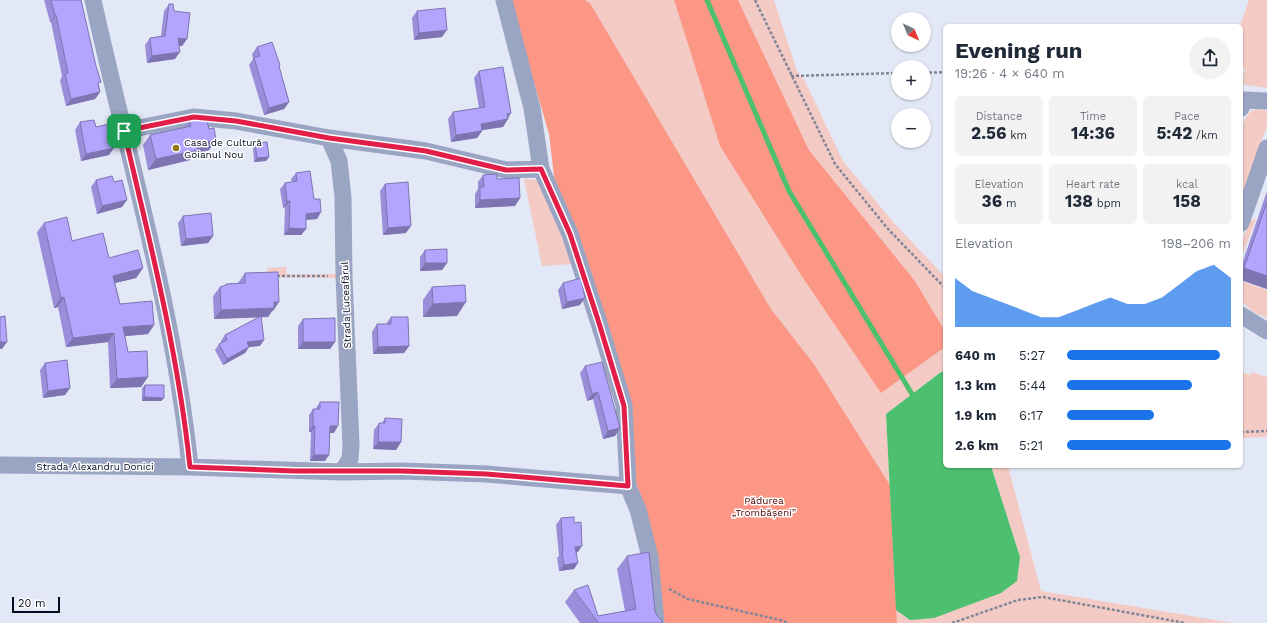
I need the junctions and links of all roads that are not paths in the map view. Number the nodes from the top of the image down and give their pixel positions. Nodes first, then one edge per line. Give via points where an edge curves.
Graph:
1 (93, 0) edge
2 (504, 0) edge
3 (1267, 100) edge
4 (1243, 103) edge
5 (124, 131) junction
6 (329, 138) junction
7 (1267, 148) edge
8 (541, 169) junction
9 (1243, 217) edge
10 (1243, 316) edge
11 (1267, 331) edge
12 (0, 465) edge
13 (190, 467) junction
14 (342, 472) junction
15 (628, 486) junction
16 (656, 623) edge

1 - 5 street
2 - 8 street via 532,108
3 - 4 street via 1244,100
5 - 6 street via 194,117 236,121
5 - 13 street via 173,347
6 - 8 street via 426,151 506,170
6 - 14 street, Strada Luceafărul via 339,161 343,196 351,445 350,459
7 - 9 street
8 - 15 street via 570,234 624,406
10 - 11 street
12 - 13 street, Strada Alexandru Donici
13 - 14 street
14 - 15 street via 478,474
15 - 16 street via 644,529 650,557

